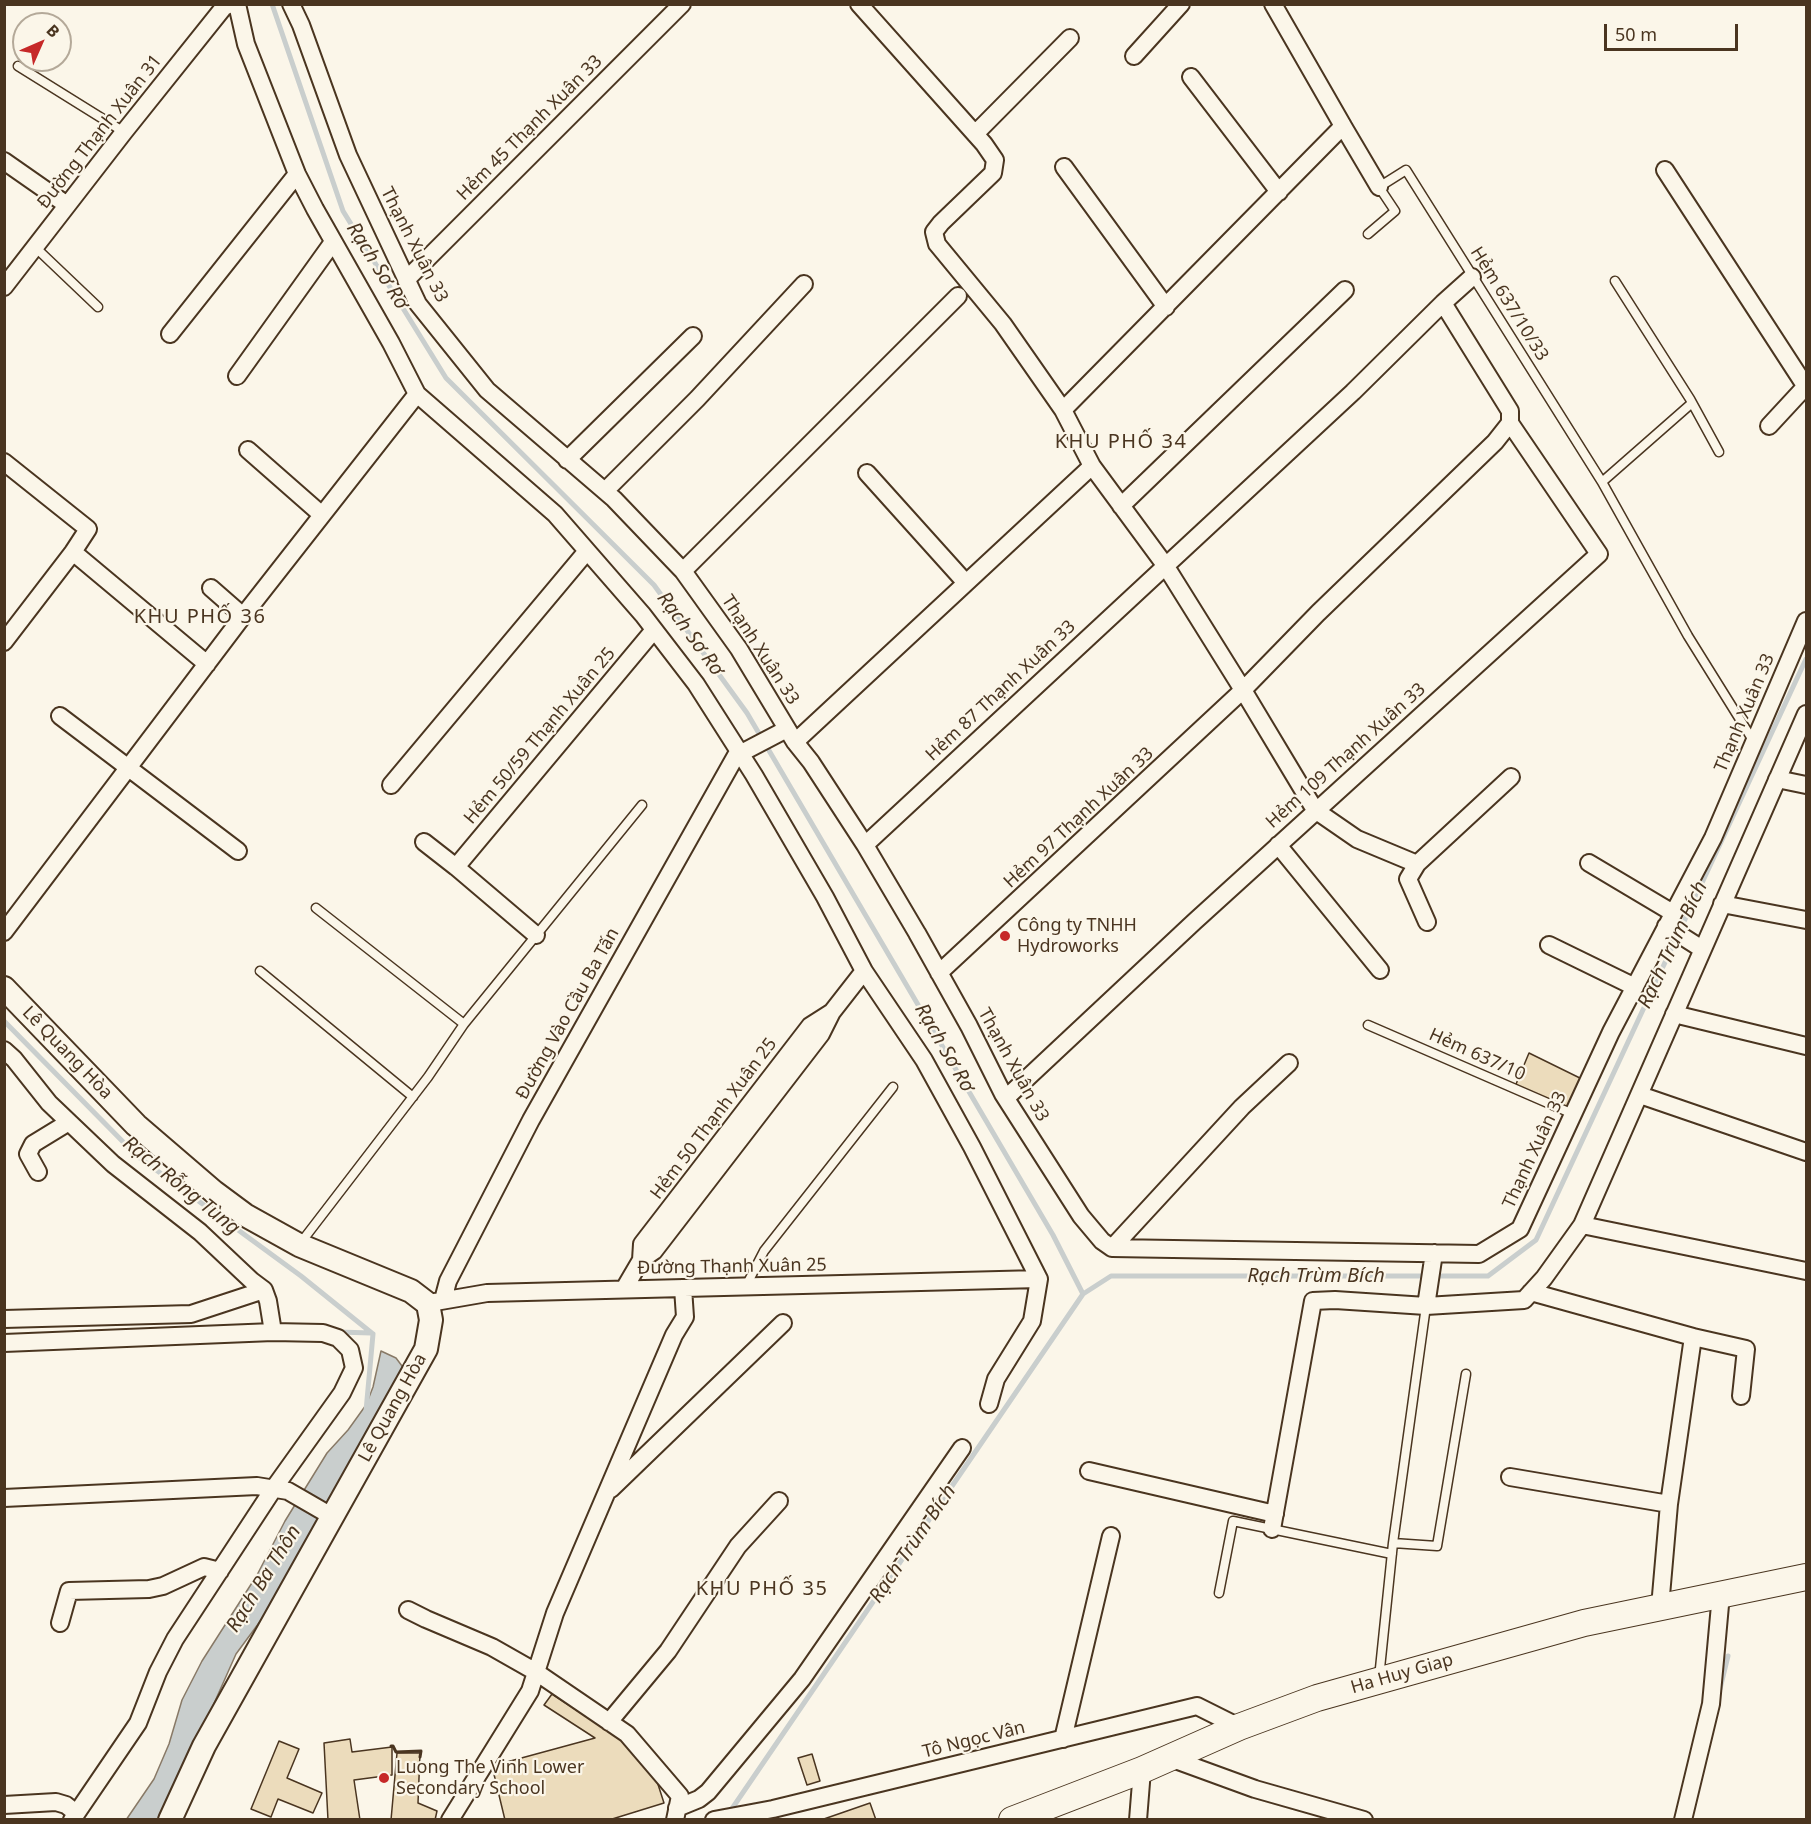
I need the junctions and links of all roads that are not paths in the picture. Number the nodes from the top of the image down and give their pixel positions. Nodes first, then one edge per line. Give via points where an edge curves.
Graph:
1 (230, 4) edge
2 (237, 4) edge
3 (291, 4) edge
4 (682, 4) edge
5 (860, 4) edge
6 (1181, 4) edge
7 (1273, 4) edge
8 (1070, 38) dead end
9 (1134, 56) dead end
10 (28, 72) edge
11 (1191, 76) dead end
12 (1343, 126) junction
13 (124, 132) junction
14 (975, 134) junction
15 (4, 161) edge
16 (1064, 167) dead end
17 (1665, 170) dead end
18 (297, 174) junction
19 (1379, 187) junction
20 (1279, 192) junction
21 (67, 205) junction
22 (1368, 234) dead end
23 (333, 242) junction
24 (35, 247) junction
25 (1472, 277) junction
26 (406, 280) junction
27 (1615, 281) dead end
28 (804, 284) dead end
29 (4, 287) edge
30 (1344, 290) dead end
31 (958, 296) dead end
32 (1443, 303) junction
33 (1166, 307) junction
34 (98, 308) dead end
35 (170, 333) dead end
36 (693, 336) dead end
37 (237, 376) dead end
38 (1806, 387) edge
39 (417, 394) junction
40 (1692, 403) junction
41 (1064, 410) junction
42 (1510, 423) junction
43 (1769, 426) dead end
44 (248, 450) dead end
45 (1719, 452) dead end
46 (567, 460) junction
47 (4, 462) edge
48 (1092, 466) junction
49 (867, 473) dead end
50 (1602, 482) junction
51 (605, 491) junction
52 (1121, 506) junction
53 (322, 515) junction
54 (587, 551) junction
55 (74, 552) junction
56 (1165, 566) junction
57 (683, 571) junction
58 (966, 582) junction
59 (211, 588) dead end
60 (243, 616) junction
61 (1806, 621) edge
62 (654, 630) junction
63 (4, 642) edge
64 (207, 664) junction
65 (1243, 690) junction
66 (60, 716) dead end
67 (1805, 719) edge
68 (791, 735) junction
69 (1754, 743) junction
70 (738, 752) junction
71 (128, 768) junction
72 (1511, 777) dead end
73 (1777, 779) junction
74 (392, 785) dead end
75 (1806, 785) edge
76 (642, 805) dead end
77 (1316, 810) junction
78 (424, 842) dead end
79 (865, 845) junction
80 (1278, 845) junction
81 (238, 851) dead end
82 (1589, 863) dead end
83 (1417, 864) junction
84 (456, 867) junction
85 (1722, 903) junction
86 (316, 908) dead end
87 (1670, 920) junction
88 (1806, 920) edge
89 (1427, 922) dead end
90 (4, 932) edge
91 (536, 935) junction
92 (1549, 945) dead end
93 (1702, 949) junction
94 (1380, 970) dead end
95 (260, 971) dead end
96 (864, 971) junction
97 (939, 973) junction
98 (4, 987) edge
99 (1635, 987) junction
100 (1674, 1014) junction
101 (464, 1024) junction
102 (1368, 1025) dead end
103 (1806, 1046) edge
104 (4, 1050) edge
105 (1289, 1063) dead end
106 (893, 1087) dead end
107 (1640, 1095) junction
108 (413, 1097) junction
109 (1006, 1098) junction
110 (1573, 1114) junction
111 (64, 1126) junction
112 (1806, 1152) edge
113 (38, 1172) dead end
114 (1582, 1225) junction
115 (299, 1245) junction
116 (1112, 1248) junction
117 (1434, 1253) junction
118 (1806, 1271) edge
119 (1039, 1279) junction
120 (746, 1286) junction
121 (683, 1288) junction
122 (624, 1289) junction
123 (264, 1290) junction
124 (1531, 1292) junction
125 (435, 1302) junction
126 (1426, 1306) junction
127 (4, 1319) edge
128 (783, 1323) dead end
129 (273, 1332) junction
130 (1693, 1337) junction
131 (4, 1343) edge
132 (1466, 1374) dead end
133 (1741, 1396) dead end
134 (989, 1404) dead end
135 (962, 1448) dead end
136 (1089, 1471) dead end
137 (1510, 1477) dead end
138 (281, 1489) junction
139 (606, 1493) junction
140 (4, 1498) edge
141 (779, 1501) dead end
142 (1669, 1504) junction
143 (328, 1514) junction
144 (1274, 1522) junction
145 (1112, 1536) dead end
146 (1393, 1543) junction
147 (1392, 1554) junction
148 (220, 1571) junction
149 (1806, 1577) edge
150 (1219, 1593) dead end
151 (1721, 1594) junction
152 (1660, 1607) junction
153 (408, 1610) dead end
154 (60, 1623) dead end
155 (536, 1672) junction
156 (1379, 1681) junction
157 (609, 1722) junction
158 (1239, 1727) junction
159 (1063, 1739) junction
160 (1170, 1758) junction
161 (1142, 1770) junction
162 (4, 1805) edge
163 (676, 1814) edge
164 (74, 1816) edge
165 (170, 1820) edge
166 (450, 1820) edge
167 (714, 1820) edge
168 (1012, 1820) edge
169 (1138, 1820) edge
170 (1364, 1820) edge
171 (1683, 1820) edge

1 - 13 street, Đường Thạnh Xuân 31
2 - 18 street via 246,44
3 - 26 street, Thạnh Xuân 33 via 348,155
4 - 26 street, Hẻm 45 Thạnh Xuân 33
5 - 14 street
6 - 9 street
7 - 12 street
8 - 14 street
10 - 13 lane
11 - 20 street
12 - 19 street
12 - 20 street
13 - 21 street, Đường Thạnh Xuân 31
14 - 41 street via 995,160 993,173 941,223 934,232 937,244 1003,324
15 - 21 street
16 - 33 street
17 - 38 street
18 - 23 street
18 - 35 street
19 - 22 lane via 1395,211
19 - 25 lane, Hẻm 637/10/33 via 1406,170
20 - 33 street
21 - 24 street, Đường Thạnh Xuân 31
23 - 37 street
23 - 39 street
24 - 29 street, Đường Thạnh Xuân 31
24 - 34 lane
25 - 32 street, Hẻm 87 Thạnh Xuân 33
25 - 50 lane, Hẻm 637/10/33
26 - 46 street, Thạnh Xuân 33 via 418,304 488,390
27 - 40 lane
28 - 51 street
30 - 52 street
31 - 57 street
32 - 42 street via 1510,411
32 - 56 street, Hẻm 87 Thạnh Xuân 33
33 - 41 street
36 - 46 street
38 - 43 street
39 - 53 street
39 - 54 street via 555,514
40 - 45 lane
40 - 50 lane
41 - 48 street
42 - 65 street, Hẻm 97 Thạnh Xuân 33
42 - 77 street, Hẻm 109 Thạnh Xuân 33 via 1599,554
44 - 53 street
46 - 51 street, Thạnh Xuân 33
47 - 55 street via 88,529
48 - 52 street
48 - 58 street
49 - 58 street
50 - 69 lane, Hẻm 637/10/33 via 1688,636
51 - 57 street, Thạnh Xuân 33
52 - 56 street
53 - 60 street
54 - 62 street
54 - 74 street
55 - 63 street
55 - 64 street
56 - 65 street
56 - 79 street, Hẻm 87 Thạnh Xuân 33
57 - 68 street, Thạnh Xuân 33 via 739,649
58 - 68 street
59 - 60 street
60 - 64 street
61 - 69 street, Thạnh Xuân 33
62 - 70 street via 696,684
62 - 84 street, Hẻm 50/59 Thạnh Xuân 25
64 - 71 street
65 - 77 street
65 - 97 street, Hẻm 97 Thạnh Xuân 33
66 - 71 street
67 - 73 street
68 - 70 street
68 - 79 street, Thạnh Xuân 33
69 - 87 street, Thạnh Xuân 33 via 1713,838
70 - 96 street via 825,897
70 - 125 street, Đường Vào Cầu Ba Tấn via 531,1120
71 - 81 street
71 - 90 street
72 - 83 street
73 - 75 street
73 - 85 street
76 - 91 lane
77 - 80 street, Hẻm 109 Thạnh Xuân 33
77 - 83 street via 1357,840
78 - 84 street
79 - 97 street, Thạnh Xuân 33
80 - 94 street
80 - 109 street, Hẻm 109 Thạnh Xuân 33
82 - 87 street
83 - 89 street via 1408,879
84 - 91 street
85 - 88 street
85 - 93 street
86 - 101 lane
87 - 93 street
87 - 99 street, Thạnh Xuân 33
91 - 101 lane
92 - 99 street
93 - 100 street
95 - 108 lane
96 - 119 street via 924,1060
96 - 122 street, Hẻm 50 Thạnh Xuân 25 via 756,1119 654,1251 641,1260
97 - 109 street, Thạnh Xuân 33
98 - 115 street, Lê Quang Hòa via 144,1132 245,1215
99 - 110 street, Thạnh Xuân 33
100 - 103 street
100 - 107 street
101 - 108 lane
102 - 110 lane, Hẻm 637/10
104 - 111 street
105 - 116 street via 1235,1114
106 - 120 lane via 764,1251
107 - 112 street
107 - 114 street
108 - 115 lane
109 - 116 street, Thạnh Xuân 33 via 1081,1216
110 - 117 street, Thạnh Xuân 33 via 1520,1229 1479,1254
111 - 113 street via 33,1144 28,1154
111 - 123 street via 200,1232
114 - 118 street
114 - 124 street
115 - 125 street, Lê Quang Hòa
116 - 117 street, Thạnh Xuân 33
117 - 126 street
119 - 120 street, Đường Thạnh Xuân 25
119 - 134 street via 1032,1321 996,1379
120 - 121 street, Đường Thạnh Xuân 25
121 - 122 street, Đường Thạnh Xuân 25
121 - 139 street via 685,1317
122 - 125 street, Đường Thạnh Xuân 25 via 487,1293
123 - 127 street via 190,1314
123 - 129 street
124 - 126 street via 1524,1300
124 - 130 street
125 - 143 street, Lê Quang Hòa via 426,1348
126 - 144 street via 1313,1301
126 - 146 lane
128 - 139 street
129 - 131 street
129 - 138 street via 322,1333 338,1338 350,1350 354,1368
130 - 133 street via 1746,1349
130 - 142 street
132 - 146 lane via 1437,1546
135 - 163 street via 802,1678 708,1792
136 - 144 street
137 - 142 street
138 - 140 street via 213,1487
138 - 143 street
138 - 148 street
139 - 155 street via 555,1613
141 - 157 street via 738,1546 668,1651
142 - 152 street
143 - 165 street, Lê Quang Hòa via 204,1746
144 - 147 lane
144 - 150 lane via 1233,1521
145 - 159 street
146 - 147 lane
147 - 156 lane
148 - 154 street via 204,1567 149,1589 69,1591
148 - 164 street via 175,1639 138,1723
149 - 151 main road, Ha Huy Giap
151 - 152 main road, Ha Huy Giap
151 - 171 street via 1712,1704
152 - 156 main road, Ha Huy Giap via 1584,1623
153 - 155 street via 492,1647
155 - 157 street
155 - 166 street via 530,1691
156 - 158 main road, Ha Huy Giap via 1317,1698
157 - 163 street via 627,1734 680,1796
158 - 159 street, Tô Ngọc Vân via 1197,1706
158 - 160 main road, Ha Huy Giap
159 - 167 street, Tô Ngọc Vân
160 - 161 main road, Ha Huy Giap
160 - 170 street via 1254,1789
161 - 168 main road, Ha Huy Giap
161 - 169 street
162 - 164 street via 56,1802 66,1805

